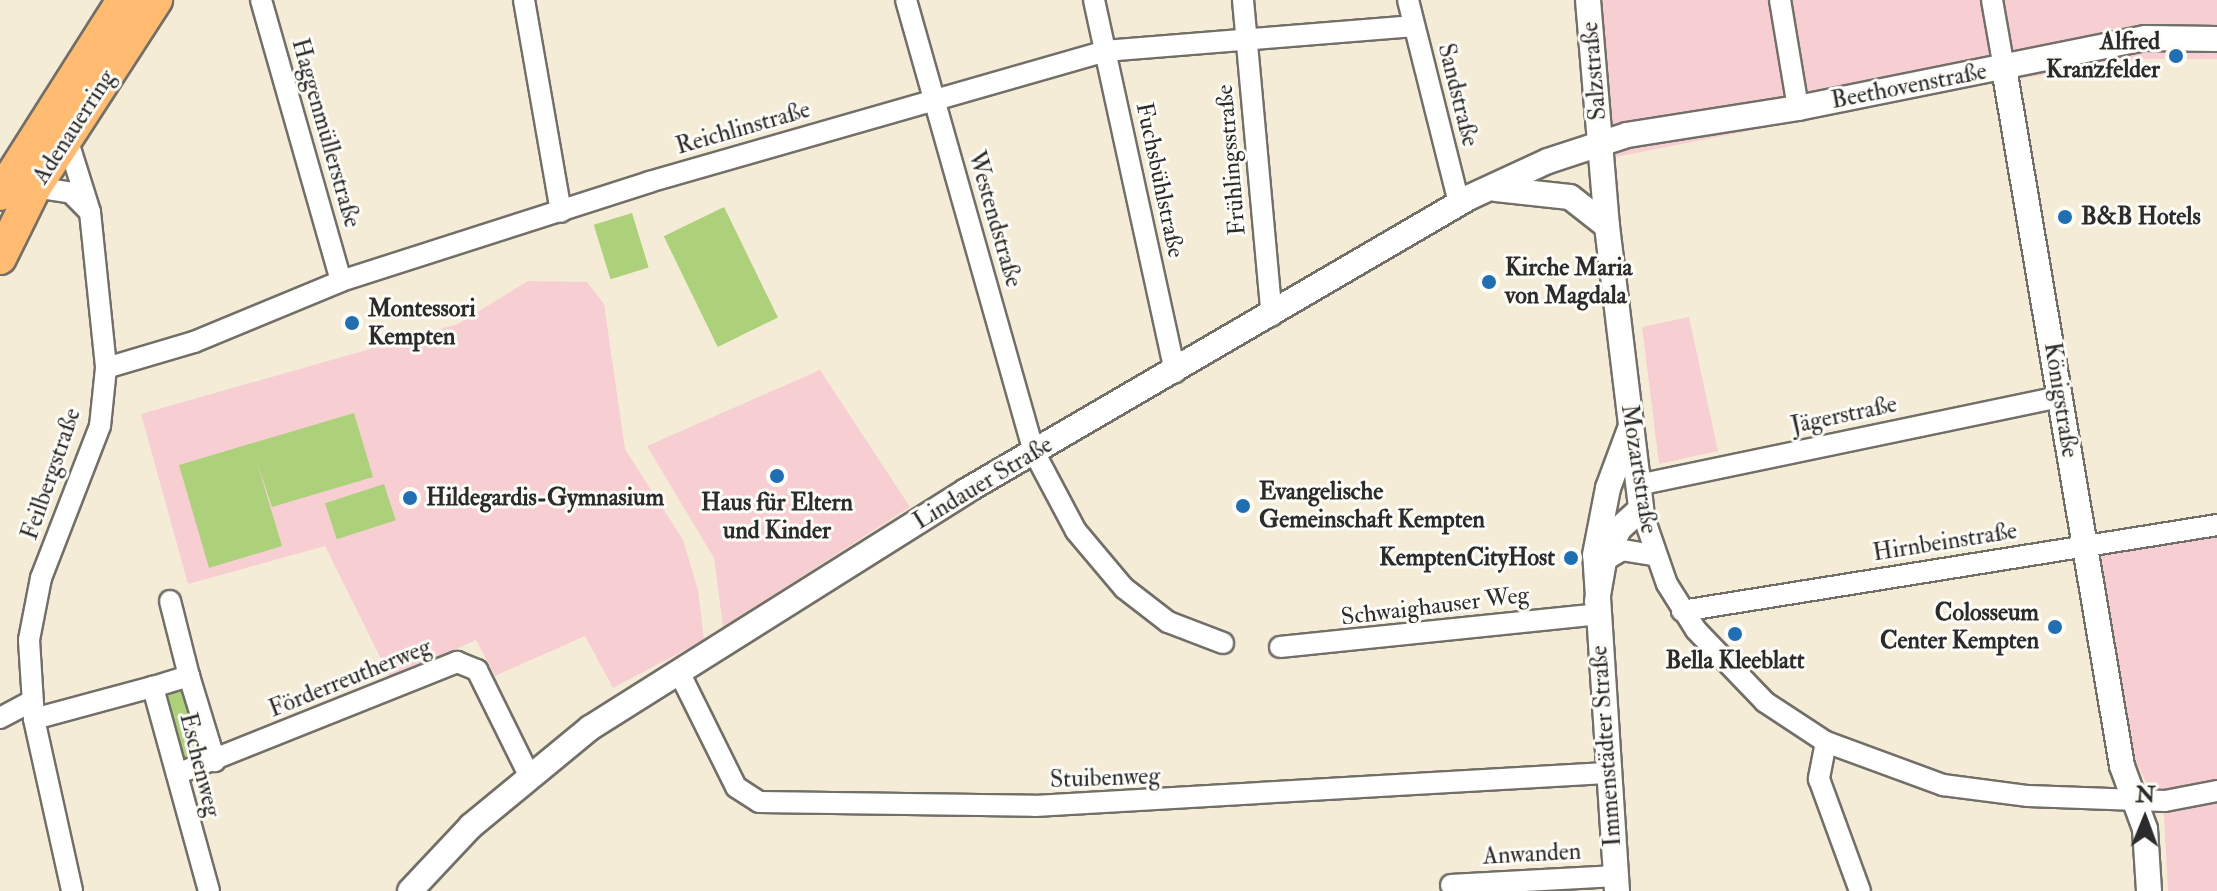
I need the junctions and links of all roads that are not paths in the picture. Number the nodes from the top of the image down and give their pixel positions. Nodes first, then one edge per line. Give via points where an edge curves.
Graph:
1 (123, 0) edge
2 (156, 0) edge
3 (261, 0) edge
4 (524, 0) edge
5 (906, 0) edge
6 (1094, 0) edge
7 (1243, 0) edge
8 (1408, 0) edge
9 (1588, 0) edge
10 (1780, 0) edge
11 (1992, 0) edge
12 (1414, 26) junction
13 (1246, 37) junction
14 (2217, 39) edge
15 (1105, 51) junction
16 (2004, 68) junction
17 (934, 99) junction
18 (87, 107) junction
19 (1798, 108) junction
20 (59, 125) junction
21 (1601, 142) junction
22 (81, 170) junction
23 (35, 187) junction
24 (1488, 189) junction
25 (0, 194) edge
26 (1459, 203) junction
27 (90, 212) junction
28 (561, 212) junction
29 (1607, 226) junction
30 (0, 258) edge
31 (341, 281) junction
32 (1272, 316) junction
33 (106, 368) junction
34 (1175, 372) junction
35 (2061, 397) junction
36 (1631, 426) junction
37 (1034, 452) junction
38 (1638, 485) junction
39 (1641, 509) junction
40 (2217, 525) edge
41 (2084, 546) junction
42 (1654, 555) junction
43 (1604, 561) junction
44 (170, 601) dead end
45 (1597, 608) junction
46 (1682, 611) junction
47 (1223, 643) dead end
48 (1280, 647) dead end
49 (680, 674) junction
50 (189, 676) junction
51 (153, 687) junction
52 (33, 710) junction
53 (0, 718) edge
54 (1826, 742) junction
55 (215, 761) junction
56 (1606, 773) junction
57 (177, 774) junction
58 (529, 775) junction
59 (2217, 791) edge
60 (2137, 798) junction
61 (1616, 883) edge
62 (1451, 885) dead end
63 (72, 891) edge
64 (209, 891) edge
65 (410, 891) edge
66 (1860, 891) edge
67 (2149, 891) edge

1 - 20 main road, Adenauerring
2 - 18 main road, Adenauerring
3 - 31 street, Haggenmüllerstraße
4 - 28 street
5 - 17 street, Westendstraße
6 - 15 street, Fuchsbühlstraße
7 - 13 street, Frühlingsstraße
8 - 12 street, Sandstraße
9 - 21 street, Salzstraße
10 - 19 street
11 - 16 street, Königstraße
12 - 13 street, Reichlinstraße
12 - 26 street, Sandstraße
13 - 15 street, Reichlinstraße
13 - 32 street, Frühlingsstraße
14 - 16 street, Beethovenstraße via 2145,38
15 - 17 street, Reichlinstraße
15 - 34 street, Fuchsbühlstraße
16 - 19 street, Beethovenstraße
16 - 35 street, Königstraße
17 - 28 street, Reichlinstraße
17 - 37 street, Westendstraße
18 - 20 main road, Adenauerring
18 - 22 street, Feilbergstraße
19 - 21 street, Beethovenstraße
20 - 22 street, Feilbergstraße
20 - 23 main road, Adenauerring
20 - 25 main road, Adenauerring
21 - 24 street, Lindauer Straße
21 - 29 street, Mozartstraße
22 - 27 street, Feilbergstraße
23 - 27 street via 71,193
23 - 30 main road, Adenauerring
24 - 26 street, Lindauer Straße
24 - 29 street via 1570,197
26 - 32 street, Lindauer Straße
27 - 33 street, Feilbergstraße
28 - 31 street, Reichlinstraße
29 - 36 street, Mozartstraße
31 - 33 street, Reichlinstraße via 194,342
32 - 34 street, Lindauer Straße
33 - 52 street, Feilbergstraße via 100,426 41,578 29,640
34 - 37 street, Lindauer Straße
35 - 38 street, Jägerstraße
35 - 41 street, Königstraße
36 - 38 street, Mozartstraße
36 - 45 street, Immenstädter Straße via 1600,521
37 - 47 street via 1076,531 1124,588 1168,622
37 - 49 street, Lindauer Straße
38 - 39 street, Mozartstraße
39 - 42 street, Mozartstraße
39 - 43 street, Immenstädter Straße via 1619,529
40 - 41 street, Hirnbeinstraße
41 - 46 street, Hirnbeinstraße
41 - 60 street, Königstraße via 2122,766
42 - 43 street via 1622,550
42 - 46 street, Mozartstraße
43 - 45 street, Immenstädter Straße
44 - 50 street, Eschenweg
45 - 48 street, Schwaighauser Weg
45 - 56 street, Immenstädter Straße
46 - 54 street, Mozartstraße via 1720,659 1765,702
49 - 56 street, Stuibenweg via 729,775 759,802 1035,806
49 - 58 street, Lindauer Straße via 590,728
50 - 51 street, Eschenweg
50 - 55 street, Eschenweg
51 - 52 street
51 - 57 street, Eschenweg
52 - 53 street
52 - 63 street, Feilbergstraße
54 - 60 street, Mozartstraße via 1943,785 2028,796
54 - 66 street via 1819,779
55 - 57 street, Förderreutherweg
55 - 58 street, Förderreutherweg via 457,662 471,665 482,677
56 - 61 street, Immenstädter Straße
57 - 64 street, Eschenweg
58 - 65 street, Lindauer Straße
59 - 60 street, Mozartstraße via 2180,799
60 - 67 street, Königstraße
61 - 62 street, Anwanden

